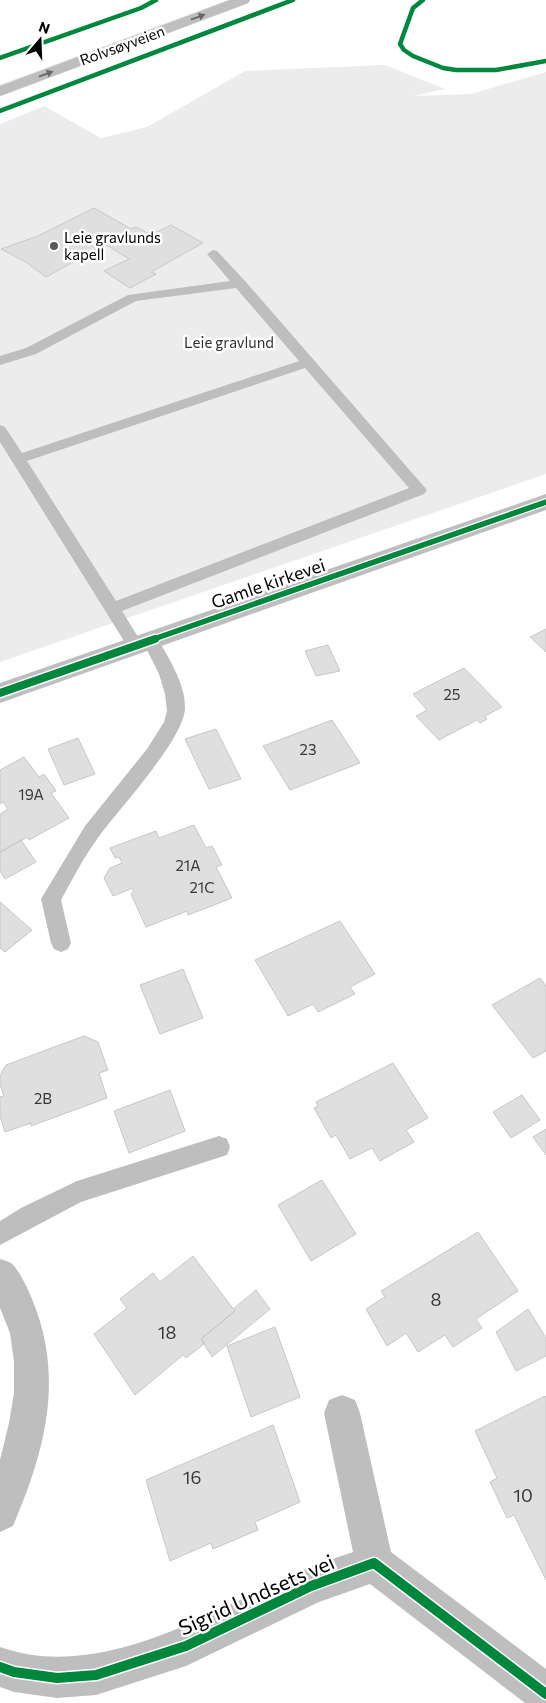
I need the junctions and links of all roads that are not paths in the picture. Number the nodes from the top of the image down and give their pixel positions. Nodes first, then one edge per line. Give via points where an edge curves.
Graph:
1 (243, 0) edge
2 (164, 13) dead end
3 (0, 74) edge
4 (0, 91) edge
5 (213, 254) dead end
6 (240, 284) junction
7 (0, 362) edge
8 (308, 363) junction
9 (0, 430) edge
10 (19, 459) junction
11 (546, 502) edge
12 (112, 608) junction
13 (143, 642) junction
14 (0, 693) edge
15 (61, 943) dead end
16 (219, 1146) dead end
17 (0, 1234) edge
18 (0, 1276) edge
19 (342, 1413) dead end
20 (0, 1513) edge
21 (374, 1563) junction
22 (0, 1667) edge
23 (546, 1694) edge

4 -> 1 street, Rolvsøyveien
2 - 3 street, Rolvsøyveien
5 - 6 lane
6 - 7 lane via 133,298 31,351
6 - 8 lane
8 - 10 lane
8 - 12 lane via 419,490
9 - 10 lane
10 - 12 lane
11 - 13 street, Gamle kirkevei
12 - 13 lane
13 - 14 street, Gamle kirkevei
13 - 15 lane via 162,663 175,700 175,718 157,748 92,831 51,900
16 - 17 lane via 77,1192
18 - 20 street via 24,1319 33,1366 30,1411 18,1466
19 - 21 street
21 - 22 street, Sigrid Undsets vei via 311,1586 186,1646 96,1675 57,1678
21 - 23 street

